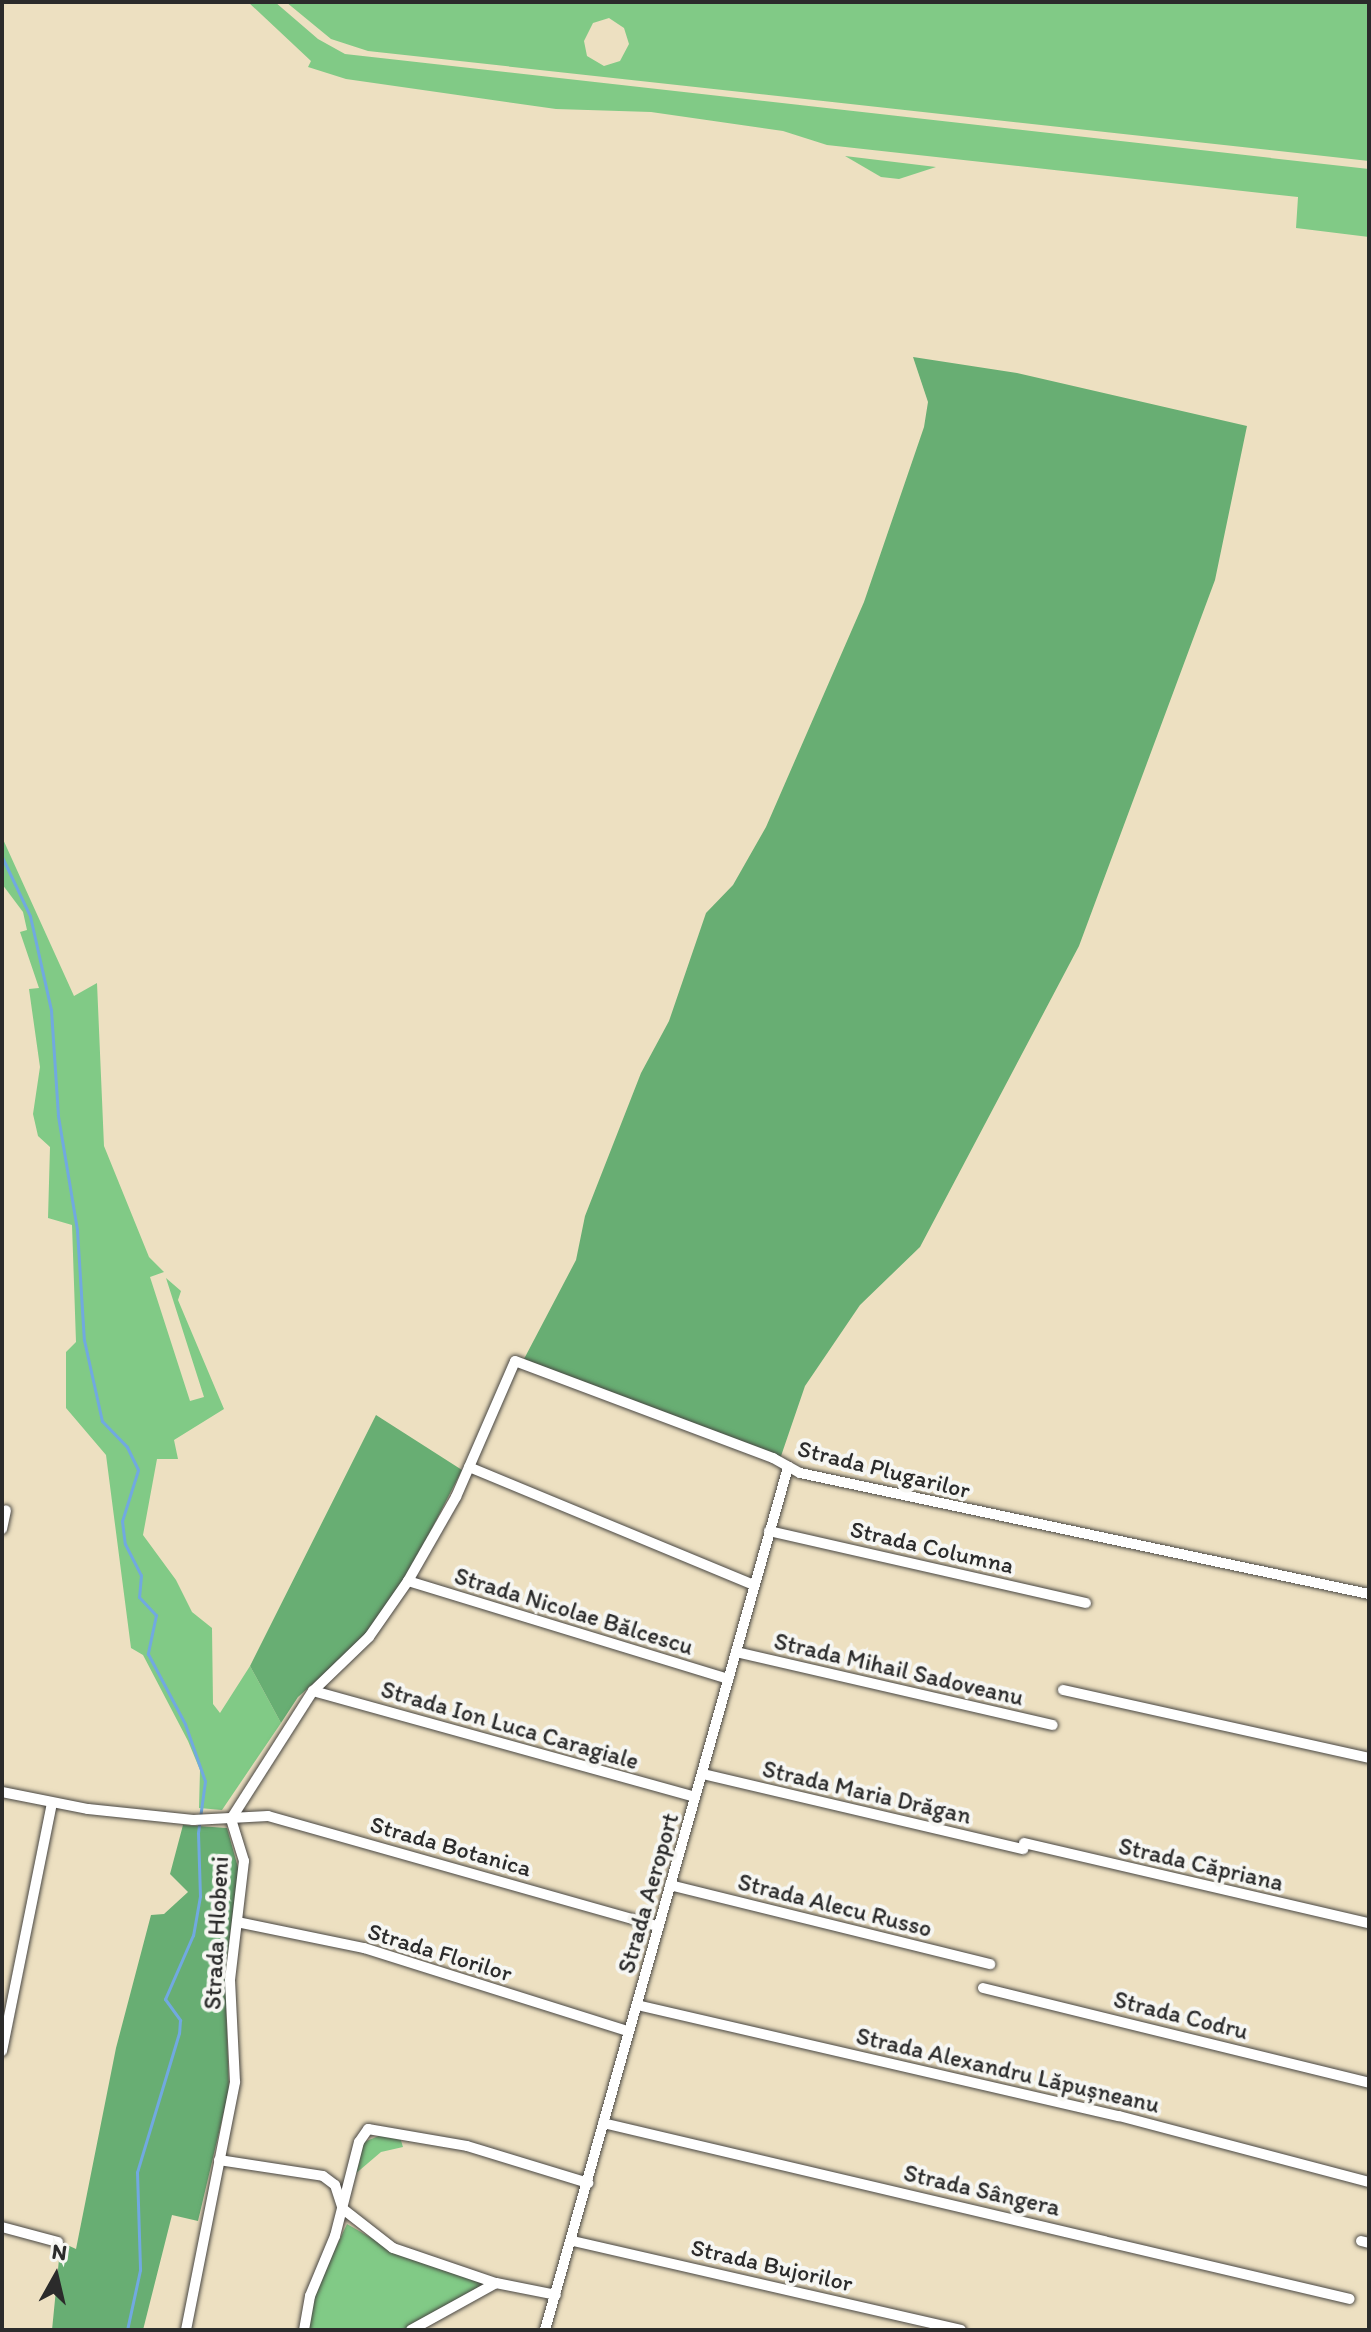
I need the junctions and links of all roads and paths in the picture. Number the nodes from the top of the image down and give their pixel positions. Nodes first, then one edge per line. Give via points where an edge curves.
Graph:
1 (469, 1467) junction
2 (788, 1467) junction
3 (6, 1510) dead end
4 (2, 1529) edge
5 (769, 1531) junction
6 (408, 1581) junction
7 (754, 1585) junction
8 (1369, 1594) edge
9 (1086, 1603) dead end
10 (736, 1652) junction
11 (728, 1679) junction
12 (1063, 1690) dead end
13 (313, 1691) junction
14 (1053, 1725) dead end
15 (1369, 1758) edge
16 (703, 1774) junction
17 (2, 1792) edge
18 (695, 1797) junction
19 (52, 1803) junction
20 (231, 1819) junction
21 (1023, 1846) joint
22 (670, 1885) junction
23 (237, 1922) junction
24 (1369, 1923) edge
25 (659, 1927) junction
26 (990, 1964) dead end
27 (983, 1988) dead end
28 (637, 2005) junction
29 (628, 2031) junction
30 (2, 2051) edge
31 (1369, 2083) edge
32 (603, 2123) junction
33 (219, 2160) junction
34 (1369, 2182) edge
35 (588, 2183) junction
36 (343, 2209) junction
37 (2, 2227) edge
38 (573, 2241) junction
39 (58, 2242) dead end
40 (496, 2283) junction
41 (556, 2295) junction
42 (1350, 2299) dead end
43 (186, 2330) edge
44 (304, 2330) edge
45 (411, 2330) edge
46 (545, 2330) edge
47 (961, 2330) edge

1 - 2 street, Strada Plugarilor via 515,1361
1 - 6 street
1 - 7 street
2 - 5 street, Strada Aeroport
2 - 8 street, Strada Plugarilor via 887,1495
3 - 4 street
5 - 7 street, Strada Aeroport
5 - 9 street, Strada Columna
6 - 11 street, Strada Nicolae Bălcescu
6 - 13 street via 369,1637
7 - 10 street, Strada Aeroport
10 - 11 street, Strada Aeroport
10 - 14 street, Strada Mihail Sadoveanu
11 - 16 street, Strada Aeroport
12 - 15 street
13 - 18 street, Strada Ion Luca Caragiale
13 - 20 street
16 - 18 street, Strada Aeroport
16 - 21 street, Strada Maria Drăgan
17 - 19 street, Strada Botanica
18 - 22 street, Strada Aeroport
19 - 20 street, Strada Botanica via 193,1820
19 - 30 street
20 - 23 street, Strada Hlobeni via 244,1861
20 - 25 street, Strada Botanica via 268,1816
21 - 24 street, Strada Căpriana
22 - 25 street, Strada Aeroport
22 - 26 street, Strada Alecu Russo
23 - 29 street, Strada Florilor via 364,1948 413,1968
23 - 33 street, Strada Hlobeni via 230,1980 235,2082
25 - 28 street, Strada Aeroport
27 - 31 street, Strada Codru
28 - 29 street, Strada Aeroport
28 - 34 street, Strada Alexandru Lăpușneanu via 1119,2116
29 - 32 street, Strada Aeroport
32 - 35 street, Strada Aeroport
32 - 42 street, Strada Sângera
33 - 36 street via 323,2176 335,2185
33 - 43 street, Strada Hlobeni
35 - 36 street via 467,2146 368,2129 356,2153
35 - 38 street, Strada Aeroport
36 - 40 street via 393,2248
36 - 44 street via 310,2296
37 - 39 street
38 - 41 street, Strada Aeroport
38 - 47 street, Strada Bujorilor
40 - 41 street
40 - 45 street
41 - 46 street, Strada Aeroport

